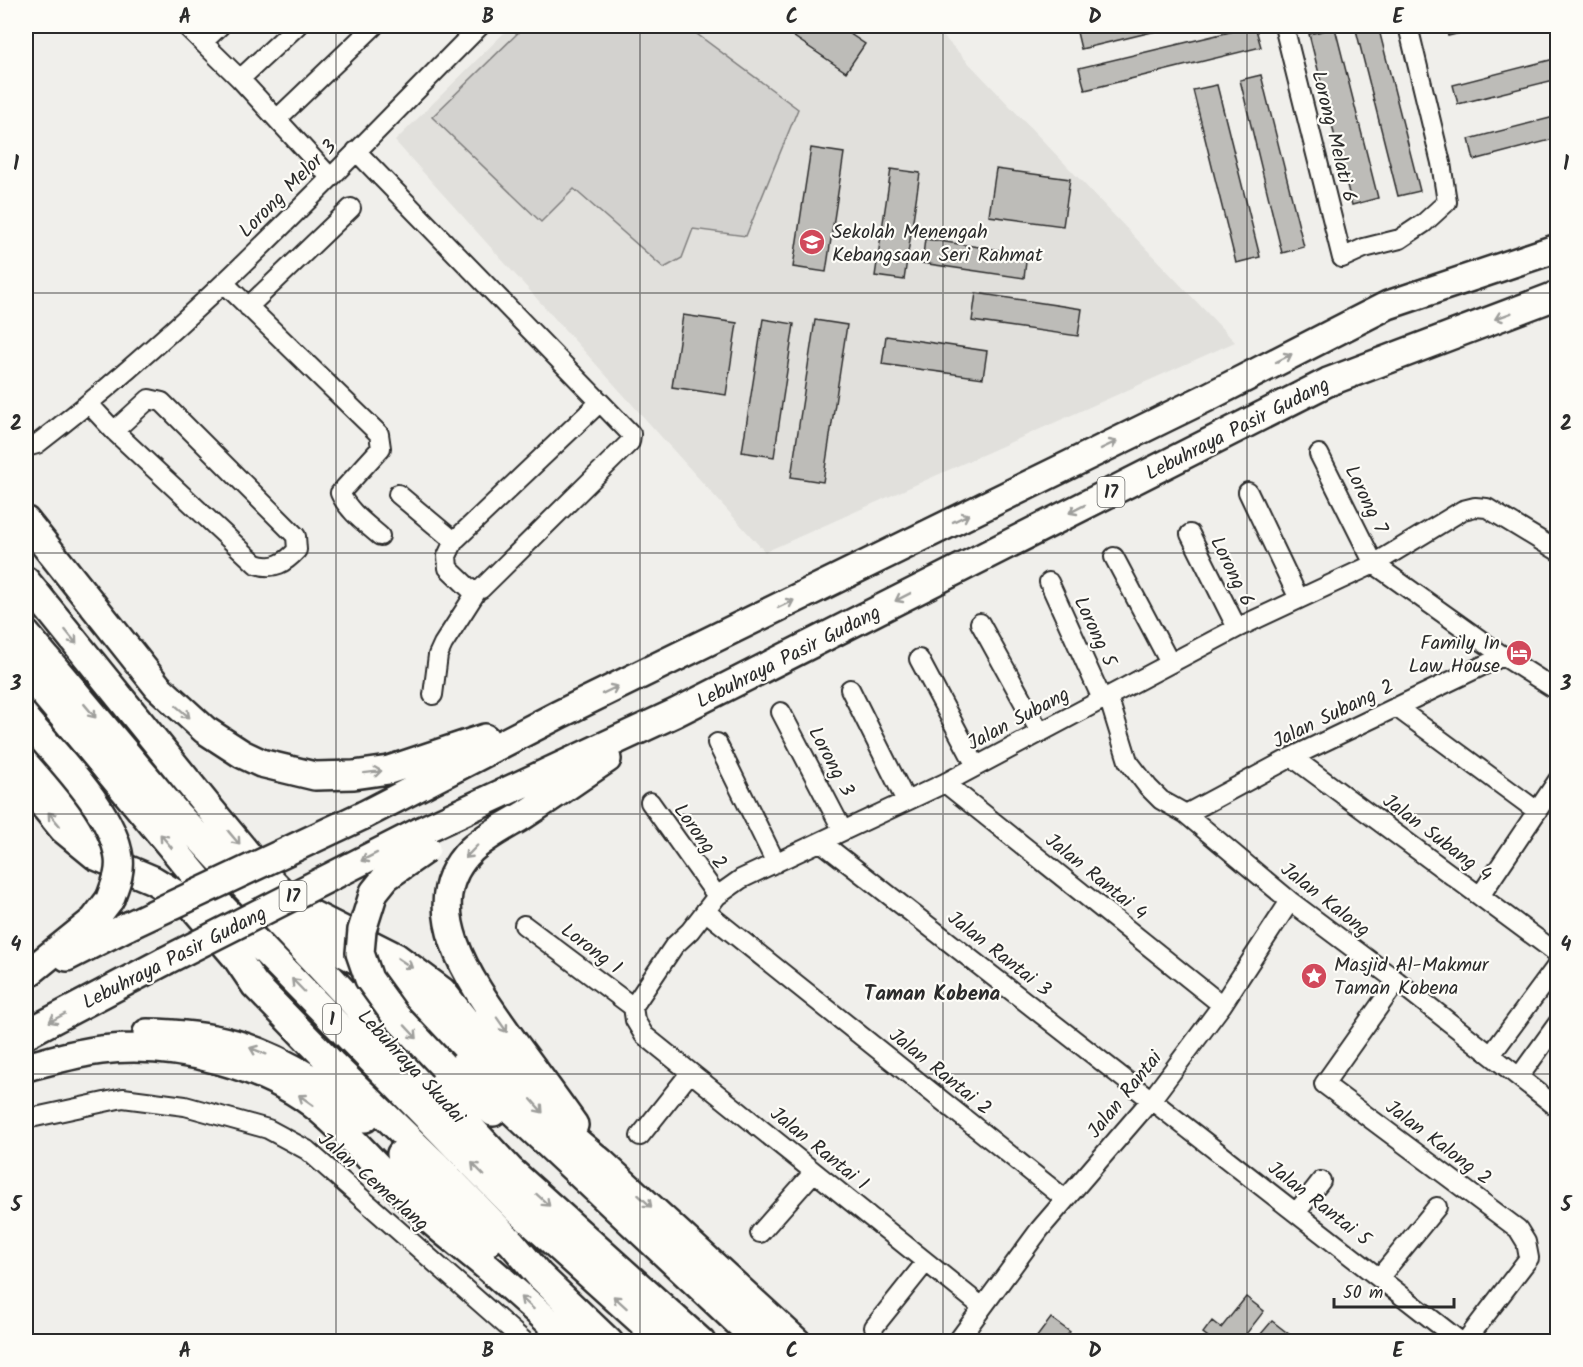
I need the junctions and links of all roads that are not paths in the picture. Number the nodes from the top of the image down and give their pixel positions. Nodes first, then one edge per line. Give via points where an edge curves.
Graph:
1 (186, 26) edge
2 (220, 26) edge
3 (297, 26) edge
4 (374, 26) edge
5 (480, 26) edge
6 (1284, 26) edge
7 (1408, 26) edge
8 (203, 42) junction
9 (240, 79) junction
10 (277, 119) junction
11 (356, 151) junction
12 (330, 177) junction
13 (351, 208) dead end
14 (1557, 248) edge
15 (224, 283) junction
16 (1557, 295) edge
17 (248, 307) junction
18 (600, 402) junction
19 (89, 404) junction
20 (114, 431) junction
21 (28, 444) edge
22 (1320, 454) dead end
23 (1248, 492) dead end
24 (398, 494) dead end
25 (26, 521) edge
26 (26, 530) edge
27 (1190, 534) dead end
28 (380, 536) dead end
29 (454, 541) junction
30 (1557, 551) edge
31 (1114, 557) dead end
32 (1374, 564) junction
33 (1049, 582) dead end
34 (30, 586) edge
35 (477, 591) junction
36 (1299, 599) junction
37 (980, 623) dead end
38 (1237, 628) junction
39 (26, 634) edge
40 (1503, 656) junction
41 (919, 659) dead end
42 (1170, 663) junction
43 (26, 672) edge
44 (158, 687) junction
45 (850, 689) dead end
46 (1557, 692) edge
47 (434, 695) dead end
48 (1105, 698) junction
49 (1396, 707) junction
50 (781, 712) dead end
51 (675, 713) junction
52 (558, 715) junction
53 (26, 720) edge
54 (1040, 732) junction
55 (717, 743) dead end
56 (26, 748) edge
57 (1292, 757) junction
58 (976, 766) junction
59 (1557, 780) edge
60 (945, 783) junction
61 (26, 784) edge
62 (906, 801) junction
63 (650, 802) dead end
64 (1537, 811) junction
65 (1186, 814) junction
66 (843, 831) junction
67 (424, 840) junction
68 (821, 842) junction
69 (776, 863) junction
70 (717, 896) junction
71 (1480, 897) junction
72 (257, 899) junction
73 (1290, 901) junction
74 (219, 904) junction
75 (705, 911) junction
76 (524, 925) dead end
77 (1557, 954) edge
78 (1557, 964) edge
79 (26, 976) edge
80 (1397, 981) junction
81 (1222, 1005) junction
82 (634, 1013) junction
83 (1557, 1023) edge
84 (26, 1035) edge
85 (1491, 1055) junction
86 (26, 1057) edge
87 (26, 1067) edge
88 (690, 1073) junction
89 (1519, 1077) junction
90 (1151, 1100) junction
91 (1557, 1108) edge
92 (26, 1119) edge
93 (640, 1136) dead end
94 (601, 1162) junction
95 (427, 1169) junction
96 (814, 1172) junction
97 (1321, 1180) dead end
98 (1065, 1199) junction
99 (1437, 1207) dead end
100 (1296, 1212) junction
101 (760, 1233) dead end
102 (926, 1262) junction
103 (1379, 1278) junction
104 (981, 1306) junction
105 (874, 1327) dead end
106 (752, 1340) edge
107 (525, 1341) edge
108 (571, 1341) edge
109 (609, 1341) edge
110 (664, 1341) edge
111 (701, 1341) edge
112 (797, 1341) edge
113 (957, 1341) edge
114 (1463, 1341) edge

1 - 8 street
2 - 8 street
3 - 9 street
4 - 10 street
5 - 11 street
6 - 7 street, Lorong Melati 6 via 1342,258 1400,239 1447,202
8 - 9 street
9 - 10 street
10 - 12 street
11 - 12 street, Lorong Melor 3
11 - 18 street, Lorong Melor 3
12 - 15 street, Lorong Melor 3
13 - 17 street
52 -> 14 highway, Lebuhraya Pasir Gudang / 17 via 1388,305
15 - 17 street
15 - 19 street, Lorong Melor 3
16 -> 51 highway, Lebuhraya Pasir Gudang / 17 via 1328,382
17 - 28 street via 379,434 381,448 340,493 344,503
18 - 29 street
18 - 35 street, Lorong Melor 3 via 631,434 630,442
19 - 20 street
19 - 21 street, Lorong Melor 3 via 37,444
20 - 20 street via 256,564 274,567 286,562 297,550 296,536 162,402 149,399
22 - 32 street, Lorong 7
23 - 36 street
24 - 29 street
25 - 44 highway
26 - 44 highway
27 - 38 street, Lorong 6
29 - 35 street via 447,556 448,568 472,591
30 - 32 street, Jalan Subang via 1487,508 1475,507 1463,510
31 - 42 street
32 - 36 street, Jalan Subang
32 - 40 street
33 - 48 street, Lorong 5
34 -> 94 highway via 210,809 295,906 396,957 442,991 544,1114
35 - 47 street via 438,655
36 - 38 street, Jalan Subang
37 - 54 street
38 - 42 street, Jalan Subang
39 -> 72 highway, Lebuhraya Skudai / 1 via 177,814
40 - 46 street
40 - 49 street, Jalan Subang 2
41 - 58 street
42 - 48 street, Jalan Subang
74 -> 43 highway, Lebuhraya Skudai / 1
44 -> 52 highway via 205,730 242,754 278,768 315,776 389,770
45 - 62 street
48 - 54 street, Jalan Subang
48 - 65 street, Jalan Kalong via 1133,768 1161,800
49 - 57 street, Jalan Subang 2
49 - 64 street
50 - 66 street, Lorong 3
51 - 67 highway, Lebuhraya Pasir Gudang / 17
51 -> 94 highway via 495,831 470,851 452,877 447,911 454,945 470,979
52 - 79 highway, Lebuhraya Pasir Gudang / 17, bridge via 364,815
53 - 79 highway, bridge via 99,807 119,858 119,876 110,899 94,920
54 - 58 street, Jalan Subang
55 - 69 street
56 - 74 highway via 81,823 109,844 158,864
57 - 65 street, Jalan Subang 2
57 - 71 street, Jalan Subang 4
58 - 60 street, Jalan Subang
59 - 64 street
60 - 62 street, Jalan Subang
60 - 81 street, Jalan Rantai 4
95 -> 61 highway via 255,986 189,902 153,880 96,856 63,829
62 - 66 street, Jalan Subang
63 - 70 street, Lorong 2
64 - 71 street
65 - 73 street, Jalan Kalong
66 - 68 street, Jalan Subang
67 -> 84 highway, Lebuhraya Pasir Gudang / 17, bridge via 165,961
67 -> 106 highway, bridge via 374,892 362,930 360,953 369,979 395,1015 443,1066 601,1216
68 - 69 street, Jalan Subang
68 - 90 street, Jalan Rantai 3
69 - 70 street, Jalan Subang via 741,879
70 - 75 street, Jalan Subang
71 - 77 street, Jalan Subang 4
72 - 106 highway via 302,932 393,980 424,1003 503,1102
72 -> 111 highway, Lebuhraya Skudai / 1 via 510,1170
73 - 80 street, Jalan Kalong
73 - 81 street, Jalan Rantai
110 -> 74 highway, Lebuhraya Skudai / 1 via 519,1211
75 - 82 street, Jalan Subang via 674,946
75 - 98 street, Jalan Rantai 2
76 - 82 street, Lorong 1
78 - 85 street
80 - 85 street, Jalan Kalong
80 - 114 street, Jalan Kalong 2 via 1324,1084 1518,1229 1526,1242 1529,1258
81 - 90 street, Jalan Rantai
82 - 88 street, Jalan Rantai 1 via 644,1035
83 - 89 street
85 - 89 street, Jalan Kalong
95 -> 86 highway via 356,1109 281,1060 243,1045 201,1036 125,1033 65,1043
108 -> 87 highway via 427,1217 326,1114 292,1090 237,1065 197,1055 126,1048 69,1055
88 - 93 street
88 - 96 street, Jalan Rantai 1
89 - 91 street, Jalan Kalong
90 - 98 street, Jalan Rantai
90 - 100 street, Jalan Rantai 5
92 - 107 street, Jalan Cemerlang via 123,1098 185,1106 268,1129 308,1150
94 -> 112 highway
95 - 109 highway via 512,1243 539,1275
96 - 101 street
96 - 102 street, Jalan Rantai 1
97 - 100 street
98 - 104 street, Jalan Rantai
99 - 103 street
100 - 103 street, Jalan Rantai 5
102 - 104 street, Jalan Rantai 1
102 - 105 street
103 - 114 street, Jalan Rantai 5
104 - 113 street

